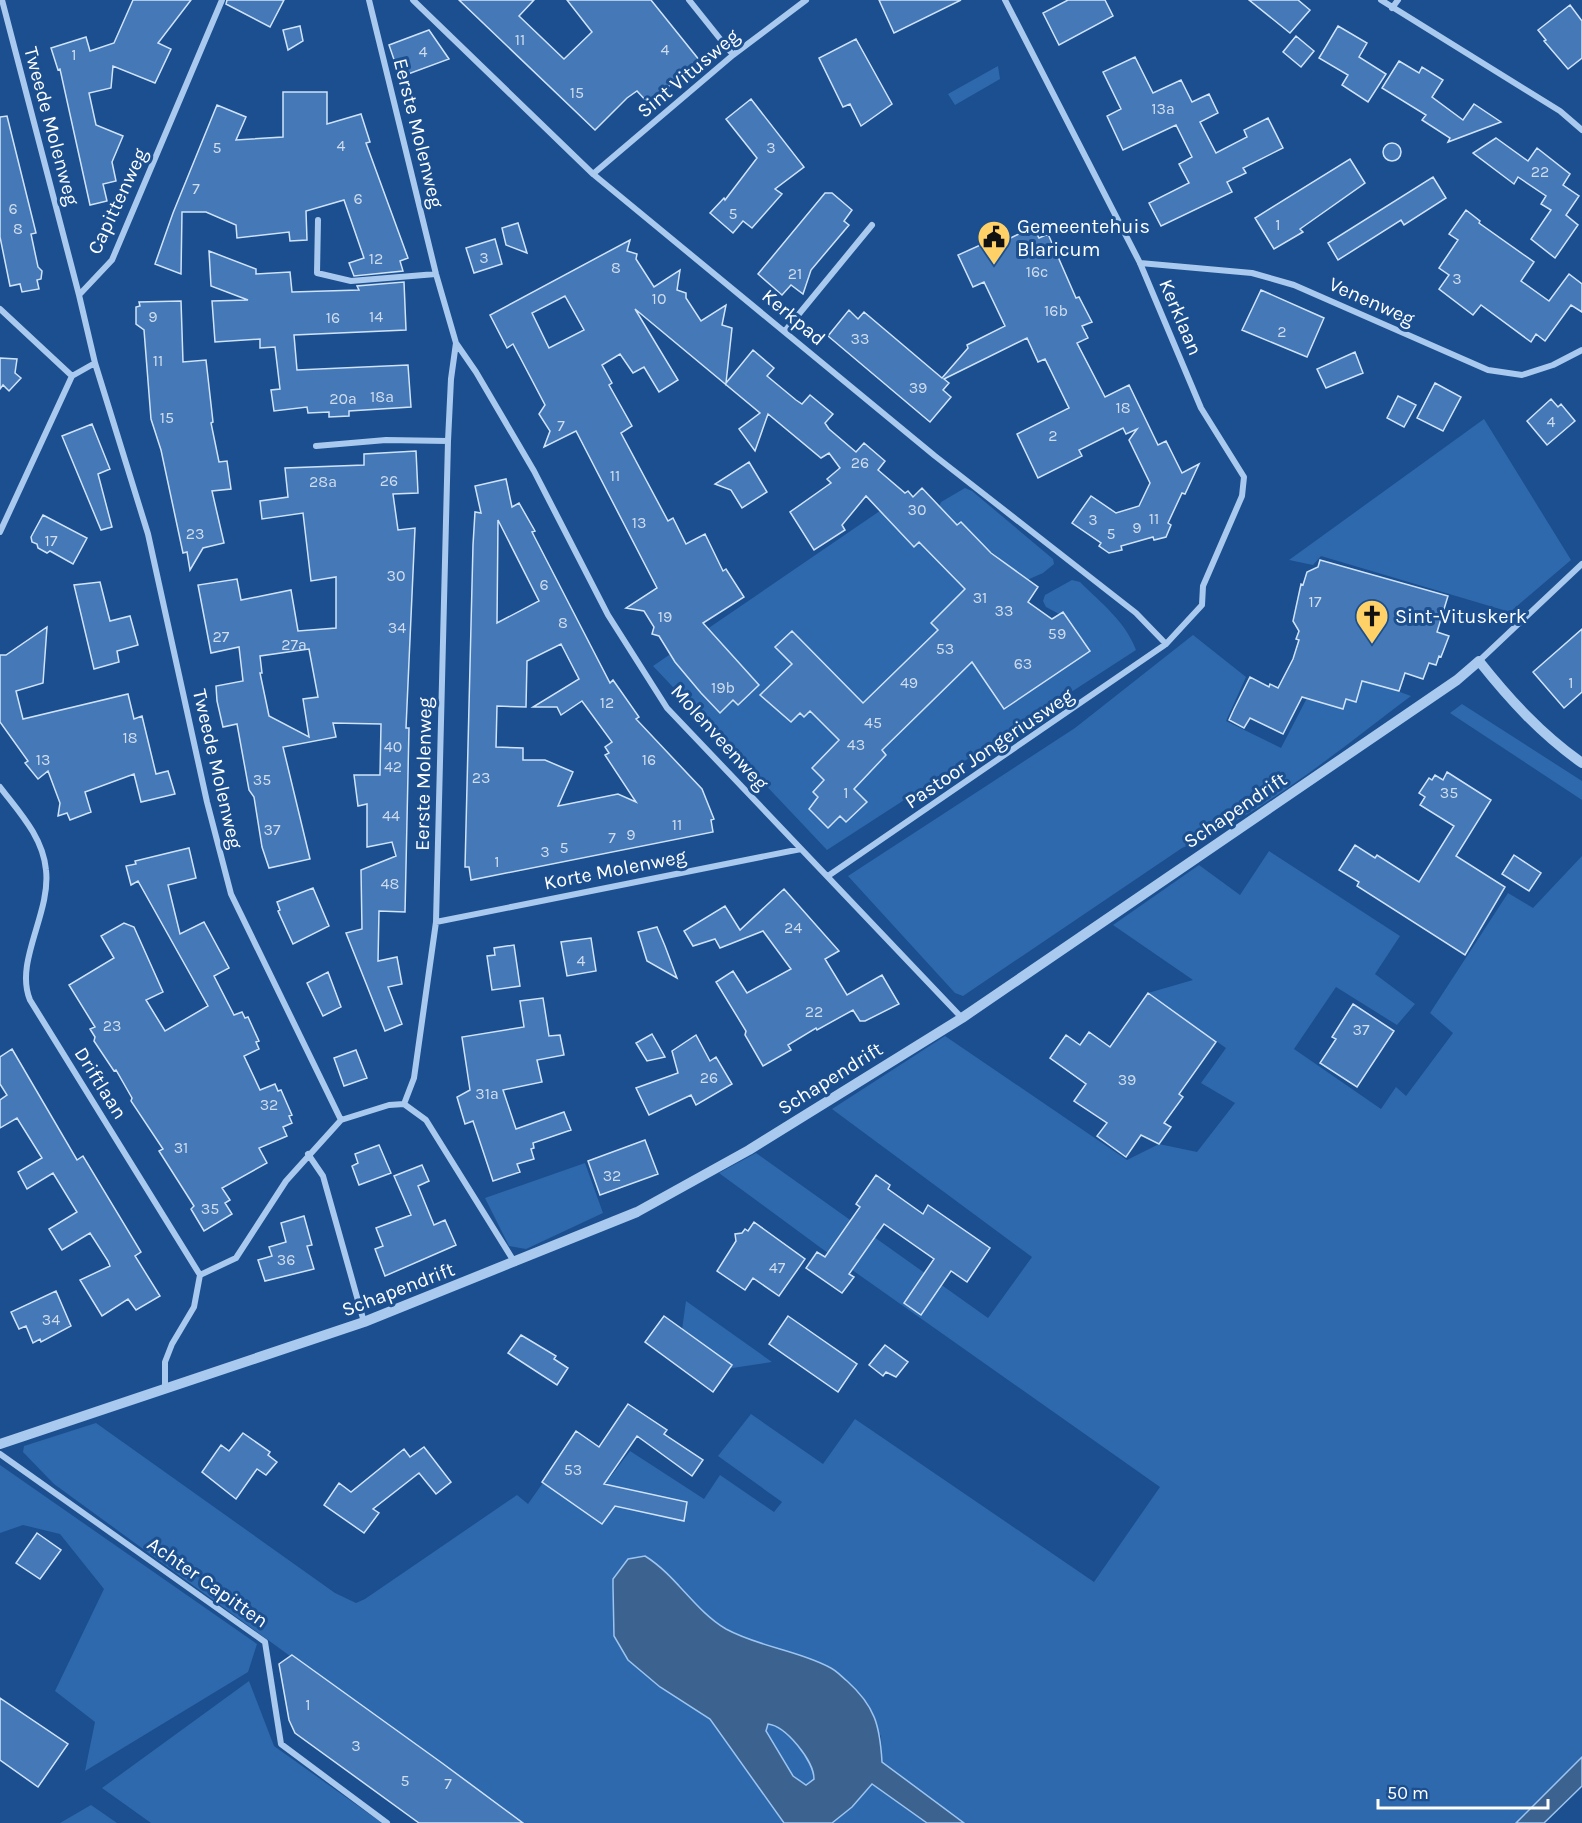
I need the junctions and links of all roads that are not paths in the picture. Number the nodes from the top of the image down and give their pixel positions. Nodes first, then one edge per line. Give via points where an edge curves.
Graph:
1 (3, 0) edge
2 (222, 0) edge
3 (369, 0) edge
4 (414, 0) edge
5 (689, 0) edge
6 (806, 0) edge
7 (1005, 0) edge
8 (1381, 0) edge
9 (1398, 0) edge
10 (1392, 8) junction
11 (734, 55) junction
12 (1582, 130) edge
13 (593, 174) junction
14 (318, 220) dead end
15 (872, 225) dead end
16 (1140, 263) junction
17 (436, 274) junction
18 (79, 295) junction
19 (0, 309) edge
20 (785, 331) junction
21 (456, 343) junction
22 (1582, 350) edge
23 (95, 363) junction
24 (72, 376) junction
25 (448, 441) junction
26 (316, 446) dead end
27 (0, 532) edge
28 (1582, 564) edge
29 (1166, 644) junction
30 (1479, 661) junction
31 (1582, 763) edge
32 (0, 787) edge
33 (801, 849) junction
34 (828, 876) junction
35 (436, 922) junction
36 (962, 1018) junction
37 (404, 1104) junction
38 (341, 1120) junction
39 (308, 1154) junction
40 (515, 1263) junction
41 (200, 1275) junction
42 (364, 1322) junction
43 (165, 1390) junction
44 (0, 1444) edge
45 (0, 1454) edge
46 (387, 1823) edge

1 - 18 street, Tweede Molenweg
2 - 18 street, Capittenweg via 112,260
3 - 17 street, Eerste Molenweg
4 - 13 street, Kerkpad
5 - 11 street
6 - 11 street, Sint Vitusweg
7 - 16 street, Kerklaan
8 - 10 street
9 - 10 street
10 - 12 street via 1560,111
11 - 13 street, Sint Vitusweg
13 - 20 street, Kerkpad
14 - 17 street via 317,273 351,281
15 - 20 street
16 - 22 street, Venenweg via 1252,273 1294,285 1488,370 1522,375
16 - 29 street, Kerklaan via 1201,408 1244,477 1242,496 1203,586 1202,605
17 - 21 street, Eerste Molenweg
18 - 23 street
19 - 24 street
20 - 29 street, Kerkpad via 1020,524 1136,613
21 - 25 street, Eerste Molenweg
21 - 33 street, Molenveenweg via 534,471 608,615 667,708
23 - 24 street
23 - 38 street, Tweede Molenweg via 148,534 231,894
24 - 27 street
25 - 26 street via 386,440
25 - 35 street, Eerste Molenweg
28 - 30 street, Schapendrift
29 - 34 street, Pastoor Jongeriusweg
30 - 31 street via 1524,715
30 - 36 street, Schapendrift
32 - 41 street, Driftlaan via 35,832 46,870 44,905 24,986
33 - 34 street, Molenveenweg
33 - 35 street, Korte Molenweg
34 - 36 street, Molenveenweg
35 - 37 street, Eerste Molenweg via 414,1077
36 - 40 street, Schapendrift via 750,1150 637,1212
37 - 38 street
37 - 40 street via 426,1120
38 - 39 street
39 - 41 street via 236,1258
39 - 42 street via 323,1176
40 - 42 street, Schapendrift
41 - 43 street via 194,1307 165,1362
42 - 43 street, Schapendrift
43 - 44 street, Schapendrift
45 - 46 street, Achter Capitten via 265,1642 280,1744

